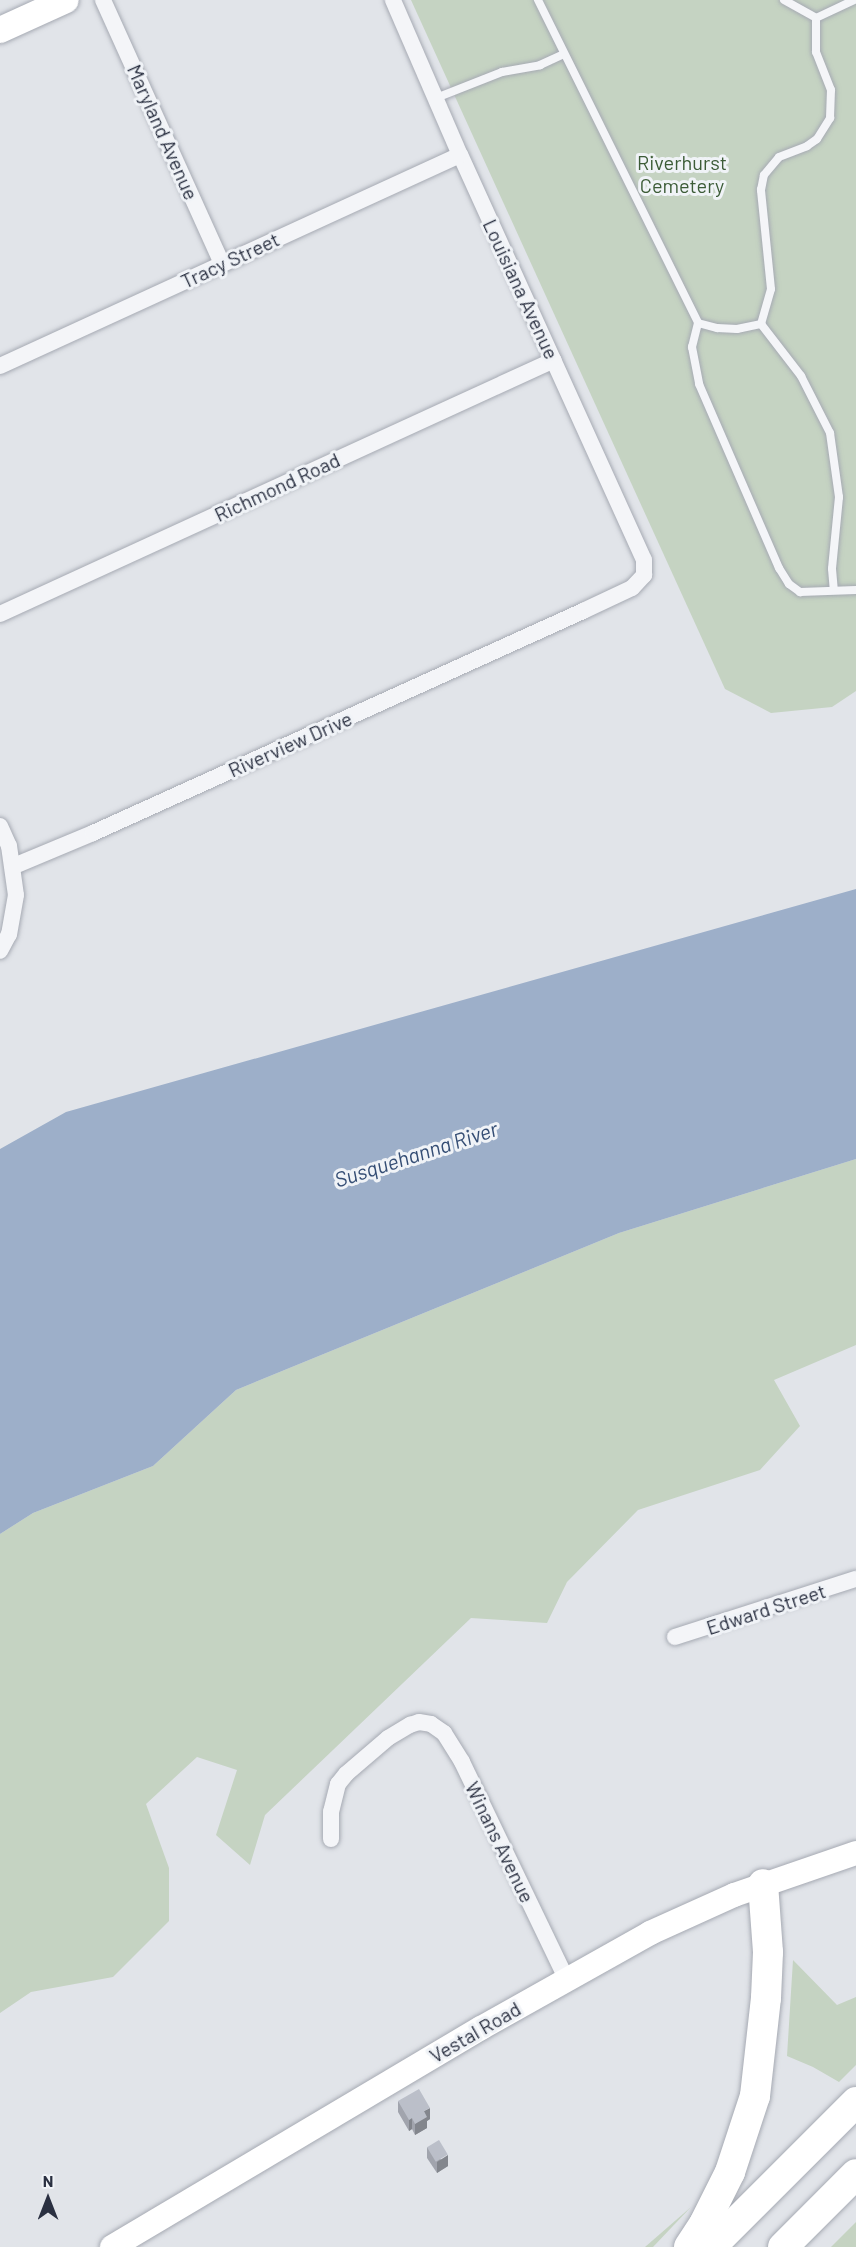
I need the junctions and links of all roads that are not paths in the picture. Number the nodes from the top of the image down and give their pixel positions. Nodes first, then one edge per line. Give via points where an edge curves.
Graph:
1 (66, 0) edge
2 (104, 0) edge
3 (393, 0) edge
4 (538, 0) edge
5 (784, 0) edge
6 (855, 0) edge
7 (816, 18) junction
8 (0, 30) edge
9 (564, 54) junction
10 (435, 98) junction
11 (460, 155) junction
12 (222, 263) junction
13 (698, 323) junction
14 (761, 324) junction
15 (554, 360) junction
16 (0, 366) edge
17 (643, 578) joint
18 (856, 590) edge
19 (834, 591) junction
20 (0, 614) edge
21 (0, 826) edge
22 (14, 866) junction
23 (0, 951) edge
24 (856, 1579) edge
25 (675, 1637) dead end
26 (331, 1839) dead end
27 (856, 1854) edge
28 (763, 1884) junction
29 (566, 1978) junction
30 (856, 2102) edge
31 (856, 2174) edge
32 (112, 2247) edge
33 (689, 2247) edge
34 (711, 2247) edge
35 (783, 2247) edge

1 - 8 main road
2 - 12 street, Maryland Avenue
3 - 10 street, Louisiana Avenue
4 - 9 lane
5 - 7 lane
6 - 7 lane
7 - 14 lane via 814,40 831,90 830,118 817,139 779,158 764,175 761,190 771,289
9 - 10 lane
9 - 13 lane
10 - 11 street, Louisiana Avenue
11 - 12 street, Tracy Street
11 - 15 street, Louisiana Avenue
12 - 16 street, Tracy Street
13 - 14 lane via 737,329
13 - 19 lane via 692,347 699,384 779,568 789,584 800,592
14 - 19 lane via 801,376 830,433 839,497 832,570
15 - 17 street, Louisiana Avenue via 644,560
15 - 20 street, Richmond Road
17 - 22 street, Riverview Drive via 632,588 583,611
18 - 19 lane
21 - 22 street
22 - 23 street via 14,917
24 - 25 street, Edward Street
26 - 29 street, Winans Avenue via 331,1812 338,1784 346,1774 388,1738 419,1722 431,1724 444,1733 462,1762
27 - 28 street, Vestal Road
28 - 29 street, Vestal Road via 688,1914
28 - 33 highway via 768,1952 755,2096 730,2172
29 - 32 street, Vestal Road
30 - 34 highway
31 - 35 highway

